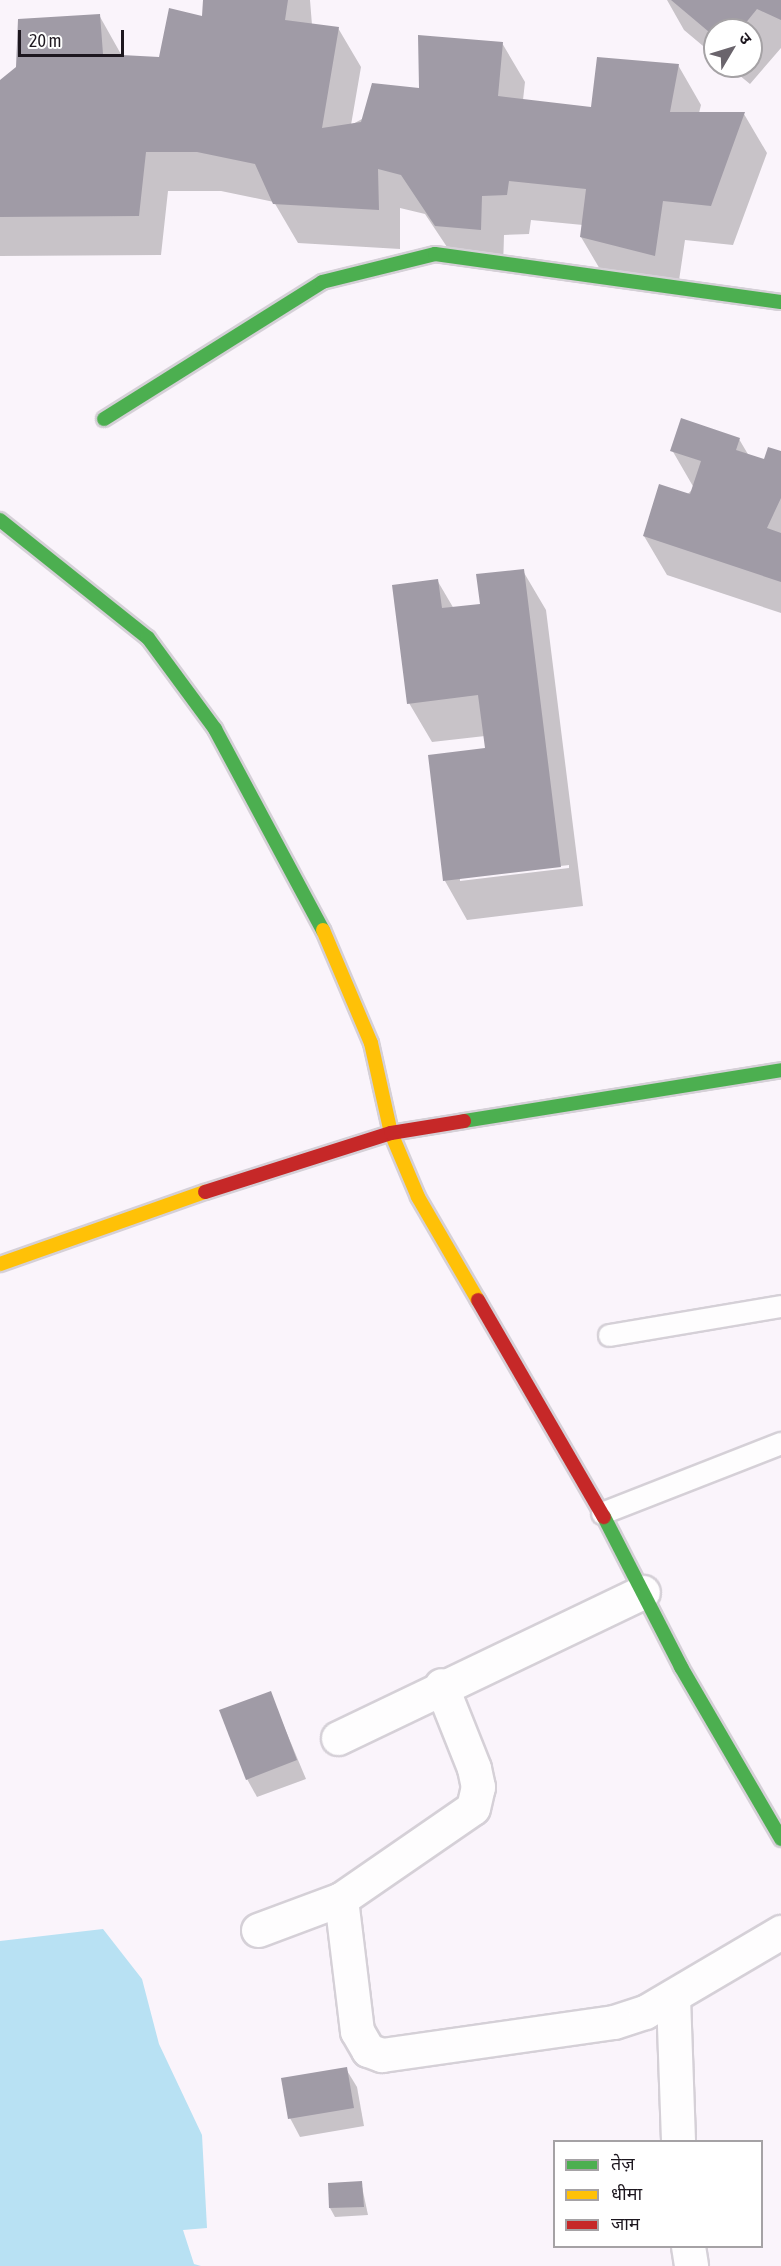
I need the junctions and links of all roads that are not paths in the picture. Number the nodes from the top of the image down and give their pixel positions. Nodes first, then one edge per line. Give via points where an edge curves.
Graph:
1 (781, 302) edge
2 (104, 419) dead end
3 (0, 520) edge
4 (781, 1070) edge
5 (391, 1133) junction
6 (0, 1264) edge
7 (781, 1306) edge
8 (609, 1335) dead end
9 (781, 1443) edge
10 (602, 1513) junction
11 (643, 1592) junction
12 (441, 1685) junction
13 (338, 1738) dead end
14 (781, 1839) edge
15 (340, 1899) junction
16 (258, 1930) dead end
17 (781, 1932) edge
18 (673, 1996) junction
19 (678, 2140) edge
20 (688, 2248) edge
21 (691, 2266) edge

1 - 2 street via 435,254 322,282
3 - 5 street via 148,638 215,729 307,891 371,1043
4 - 5 street
5 - 6 street via 117,1218
5 - 10 street via 444,1248
7 - 8 lane
9 - 10 lane
10 - 11 street
11 - 12 street
11 - 14 street
12 - 13 street
12 - 15 street via 474,1768 478,1787 473,1808
15 - 16 street
15 - 18 street via 357,2031 368,2050 382,2055 614,2022
17 - 18 street
18 - 19 street
20 - 21 street

